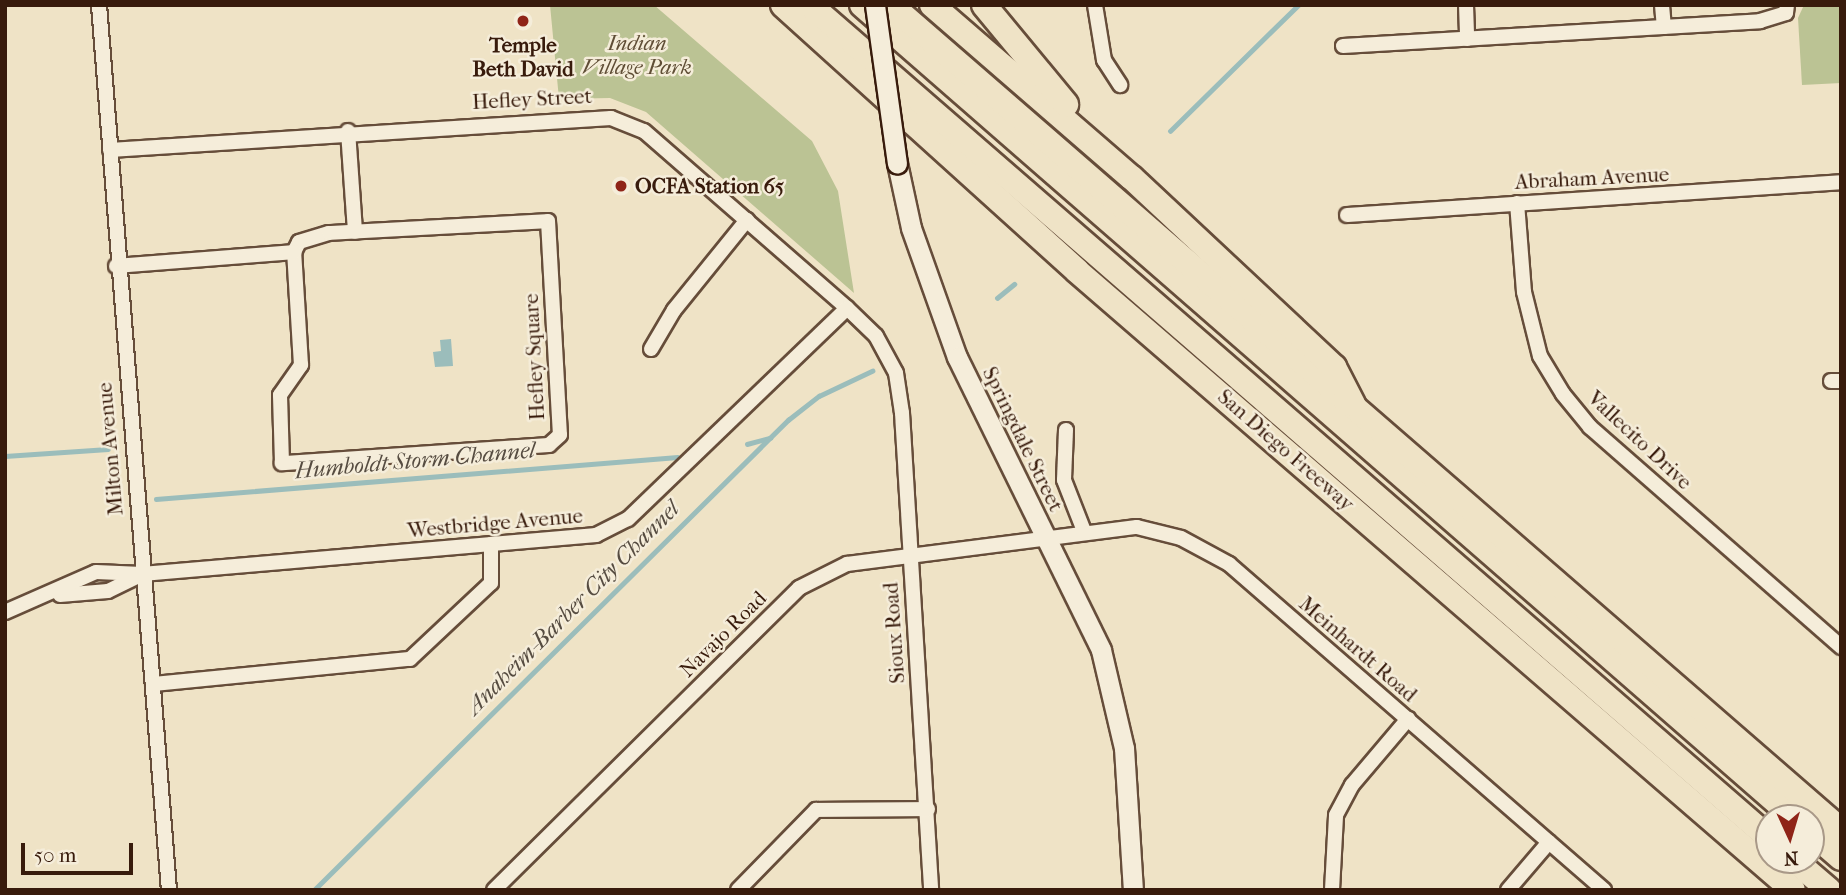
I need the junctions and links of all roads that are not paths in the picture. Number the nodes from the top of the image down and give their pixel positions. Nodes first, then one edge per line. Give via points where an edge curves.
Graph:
1 (99, 5) edge
2 (783, 5) edge
3 (810, 5) edge
4 (862, 5) edge
5 (874, 5) edge
6 (891, 5) edge
7 (932, 5) edge
8 (984, 5) edge
9 (1095, 5) edge
10 (1466, 5) edge
11 (1662, 5) edge
12 (1787, 9) edge
13 (1664, 27) junction
14 (1467, 39) junction
15 (1343, 46) dead end
16 (1120, 85) dead end
17 (348, 131) junction
18 (110, 150) junction
19 (1132, 178) junction
20 (1841, 182) edge
21 (1517, 203) junction
22 (1347, 215) dead end
23 (747, 220) junction
24 (355, 232) junction
25 (294, 252) junction
26 (116, 266) junction
27 (847, 308) junction
28 (651, 349) dead end
29 (896, 373) joint
30 (1360, 417) junction
31 (1066, 430) dead end
32 (1084, 531) junction
33 (1048, 541) junction
34 (491, 544) junction
35 (909, 553) junction
36 (142, 574) junction
37 (5, 612) edge
38 (1841, 647) edge
39 (153, 684) junction
40 (1408, 719) junction
41 (1779, 804) edge
42 (928, 808) junction
43 (1755, 826) edge
44 (1841, 830) edge
45 (1549, 842) junction
46 (1825, 844) edge
47 (1841, 858) edge
48 (1810, 874) edge
49 (169, 890) edge
50 (494, 890) edge
51 (738, 890) edge
52 (932, 890) edge
53 (1133, 890) edge
54 (1332, 890) edge
55 (1508, 890) edge
56 (1604, 890) edge
57 (1793, 890) edge
58 (1829, 890) edge

1 - 18 street, Milton Avenue
2 - 57 highway, San Diego Freeway via 1088,280
3 - 43 highway
4 - 41 highway
5 - 33 main road, Springdale Street, bridge via 911,228 957,358
6 - 30 highway
7 - 19 highway
8 - 19 highway
9 - 16 street via 1104,60
10 - 14 street
11 - 13 street
12 - 13 street via 1760,21
13 - 14 street
14 - 15 street
17 - 18 street, Hefley Street
17 - 23 street, Hefley Street via 611,117 644,131
17 - 24 street
18 - 26 street, Milton Avenue
19 - 30 highway via 1334,367
20 - 21 street, Abraham Avenue
21 - 22 street, Abraham Avenue
21 - 38 street, Vallecito Drive via 1533,330 1540,356 1563,394 1590,427
23 - 27 street, Hefley Street
23 - 28 street via 679,303
24 - 25 street, Hefley Square via 310,235
24 - 25 street, Hefley Square via 548,221 560,435 549,445 282,463 280,394 301,365
25 - 26 street, Hefley Square
26 - 36 street, Milton Avenue
27 - 29 street, Hefley Street via 876,336
27 - 34 street, Westbridge Avenue via 628,519 596,535
29 - 35 street, Sioux Road
30 - 44 highway
31 - 32 street via 1064,480
32 - 33 street, Meinhardt Road
32 - 40 street, Meinhardt Road via 1137,527 1181,538 1228,564
33 - 35 street, Navajo Road
33 - 53 main road, Springdale Street via 1101,650 1124,748
34 - 36 street, Westbridge Avenue
34 - 39 street via 491,583 410,659
35 - 42 street, Sioux Road
35 - 50 street, Navajo Road via 847,564 799,588
36 - 37 street, Westbridge Avenue via 96,572 52,596
36 - 39 street, Milton Avenue
39 - 49 street, Milton Avenue
40 - 45 street, Meinhardt Road
40 - 54 street via 1352,785 1336,815
42 - 51 street via 816,810
42 - 52 street, Sioux Road
45 - 55 street
45 - 56 street, Meinhardt Road
46 - 47 highway
48 - 58 highway

